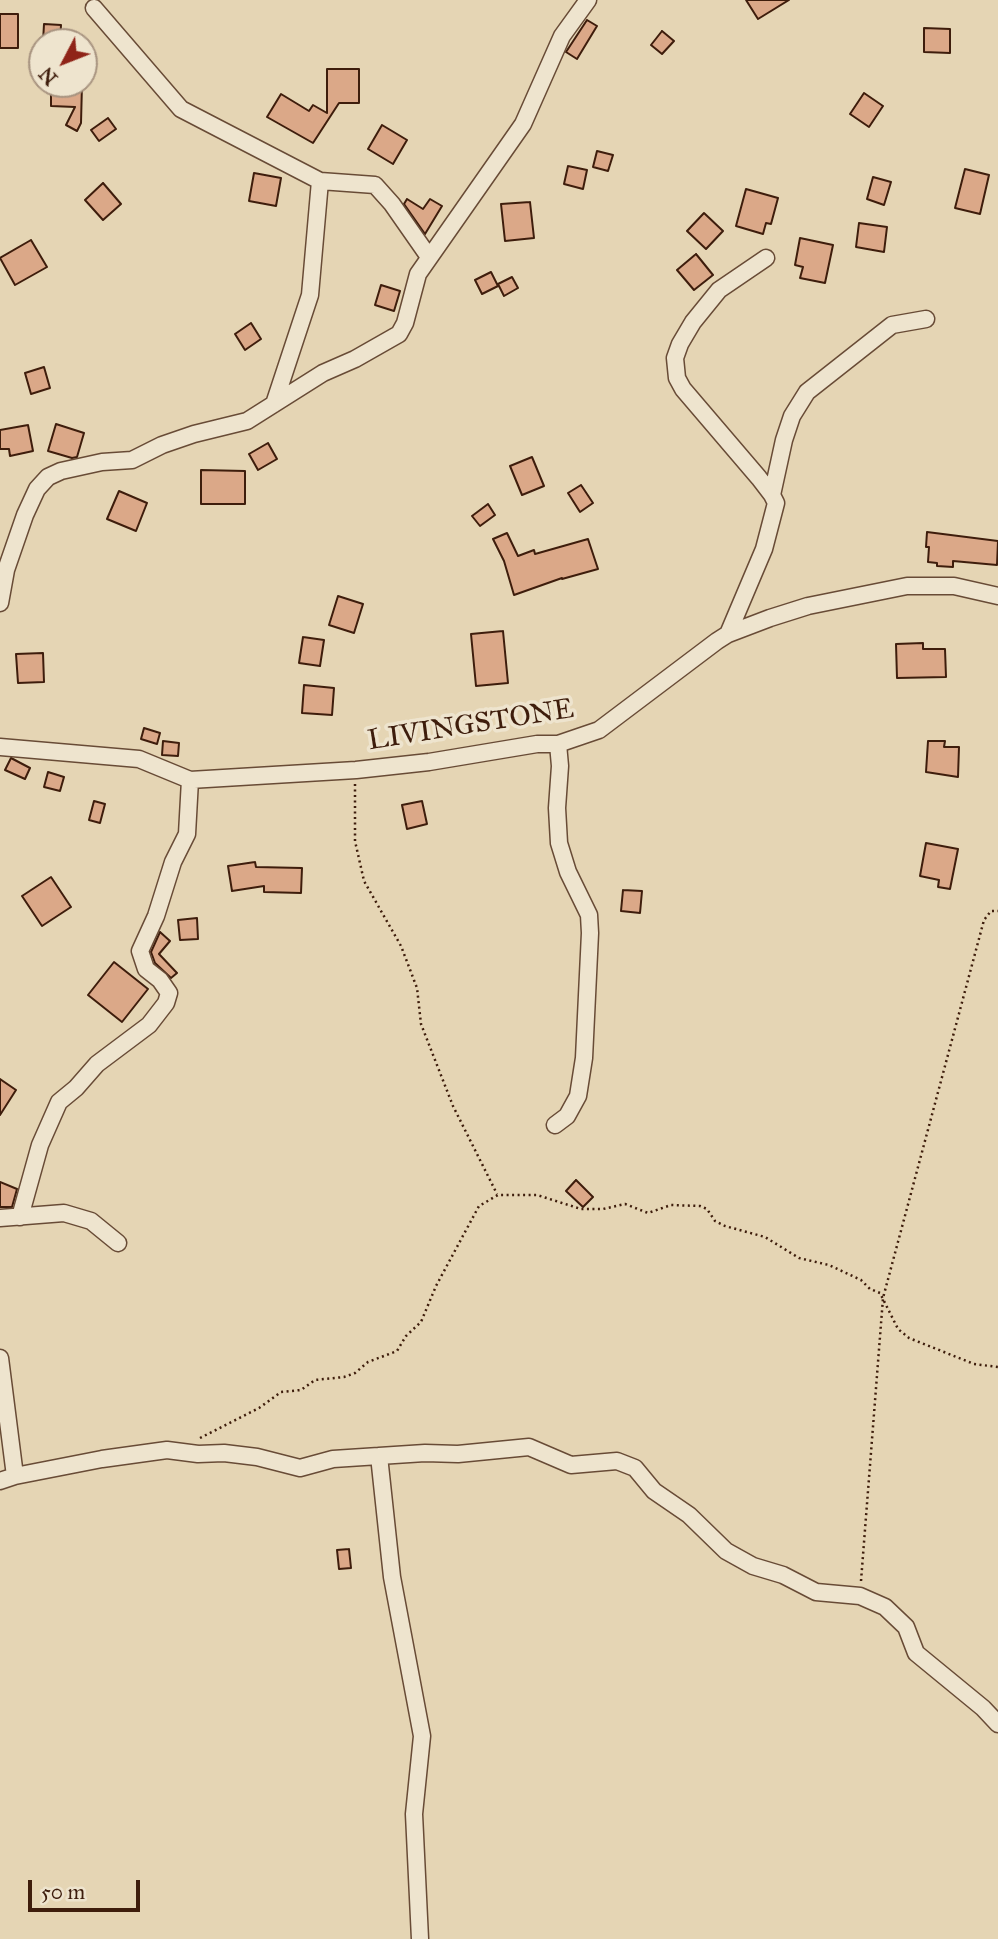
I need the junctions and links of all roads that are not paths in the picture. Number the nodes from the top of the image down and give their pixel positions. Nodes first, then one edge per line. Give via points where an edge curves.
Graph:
1 (588, 0) edge
2 (94, 8) dead end
3 (320, 181) junction
4 (429, 257) junction
5 (765, 258) dead end
6 (926, 319) dead end
7 (274, 404) junction
8 (772, 495) junction
9 (998, 596) edge
10 (0, 603) edge
11 (728, 634) junction
12 (558, 744) junction
13 (0, 747) edge
14 (190, 779) junction
15 (555, 1125) dead end
16 (20, 1217) junction
17 (0, 1218) edge
18 (118, 1243) dead end
19 (0, 1358) edge
20 (379, 1456) junction
21 (7, 1478) edge
22 (998, 1724) edge
23 (420, 1939) edge

1 - 4 street via 562,36 523,124
2 - 3 street via 181,109
3 - 4 street via 375,185
3 - 7 street via 310,295
4 - 7 street via 418,274 399,334
5 - 8 street via 708,303 680,344 675,368 683,389
6 - 8 street via 892,325 807,393 783,440
7 - 10 street via 247,421 183,438 132,460 48,477 25,515
8 - 11 street via 776,503 771,527
9 - 11 street, LIVINGSTONE via 954,586 907,586 808,606
11 - 12 street, LIVINGSTONE via 599,730
12 - 14 street, LIVINGSTONE via 356,770
12 - 15 street via 559,843 589,915 590,933 578,1096
13 - 14 street, LIVINGSTONE via 139,759
14 - 16 street via 187,834 140,951 146,969 170,993 149,1025 97,1064 59,1102 40,1146
16 - 17 street
16 - 18 street via 64,1213 91,1221
19 - 21 street
20 - 21 street via 300,1468 224,1453 167,1450
20 - 22 street via 529,1447 571,1465 617,1461 635,1468 654,1491 690,1515 726,1551 816,1592 860,1597 885,1607 906,1627 916,1653
20 - 23 street via 392,1577 422,1736 414,1814

